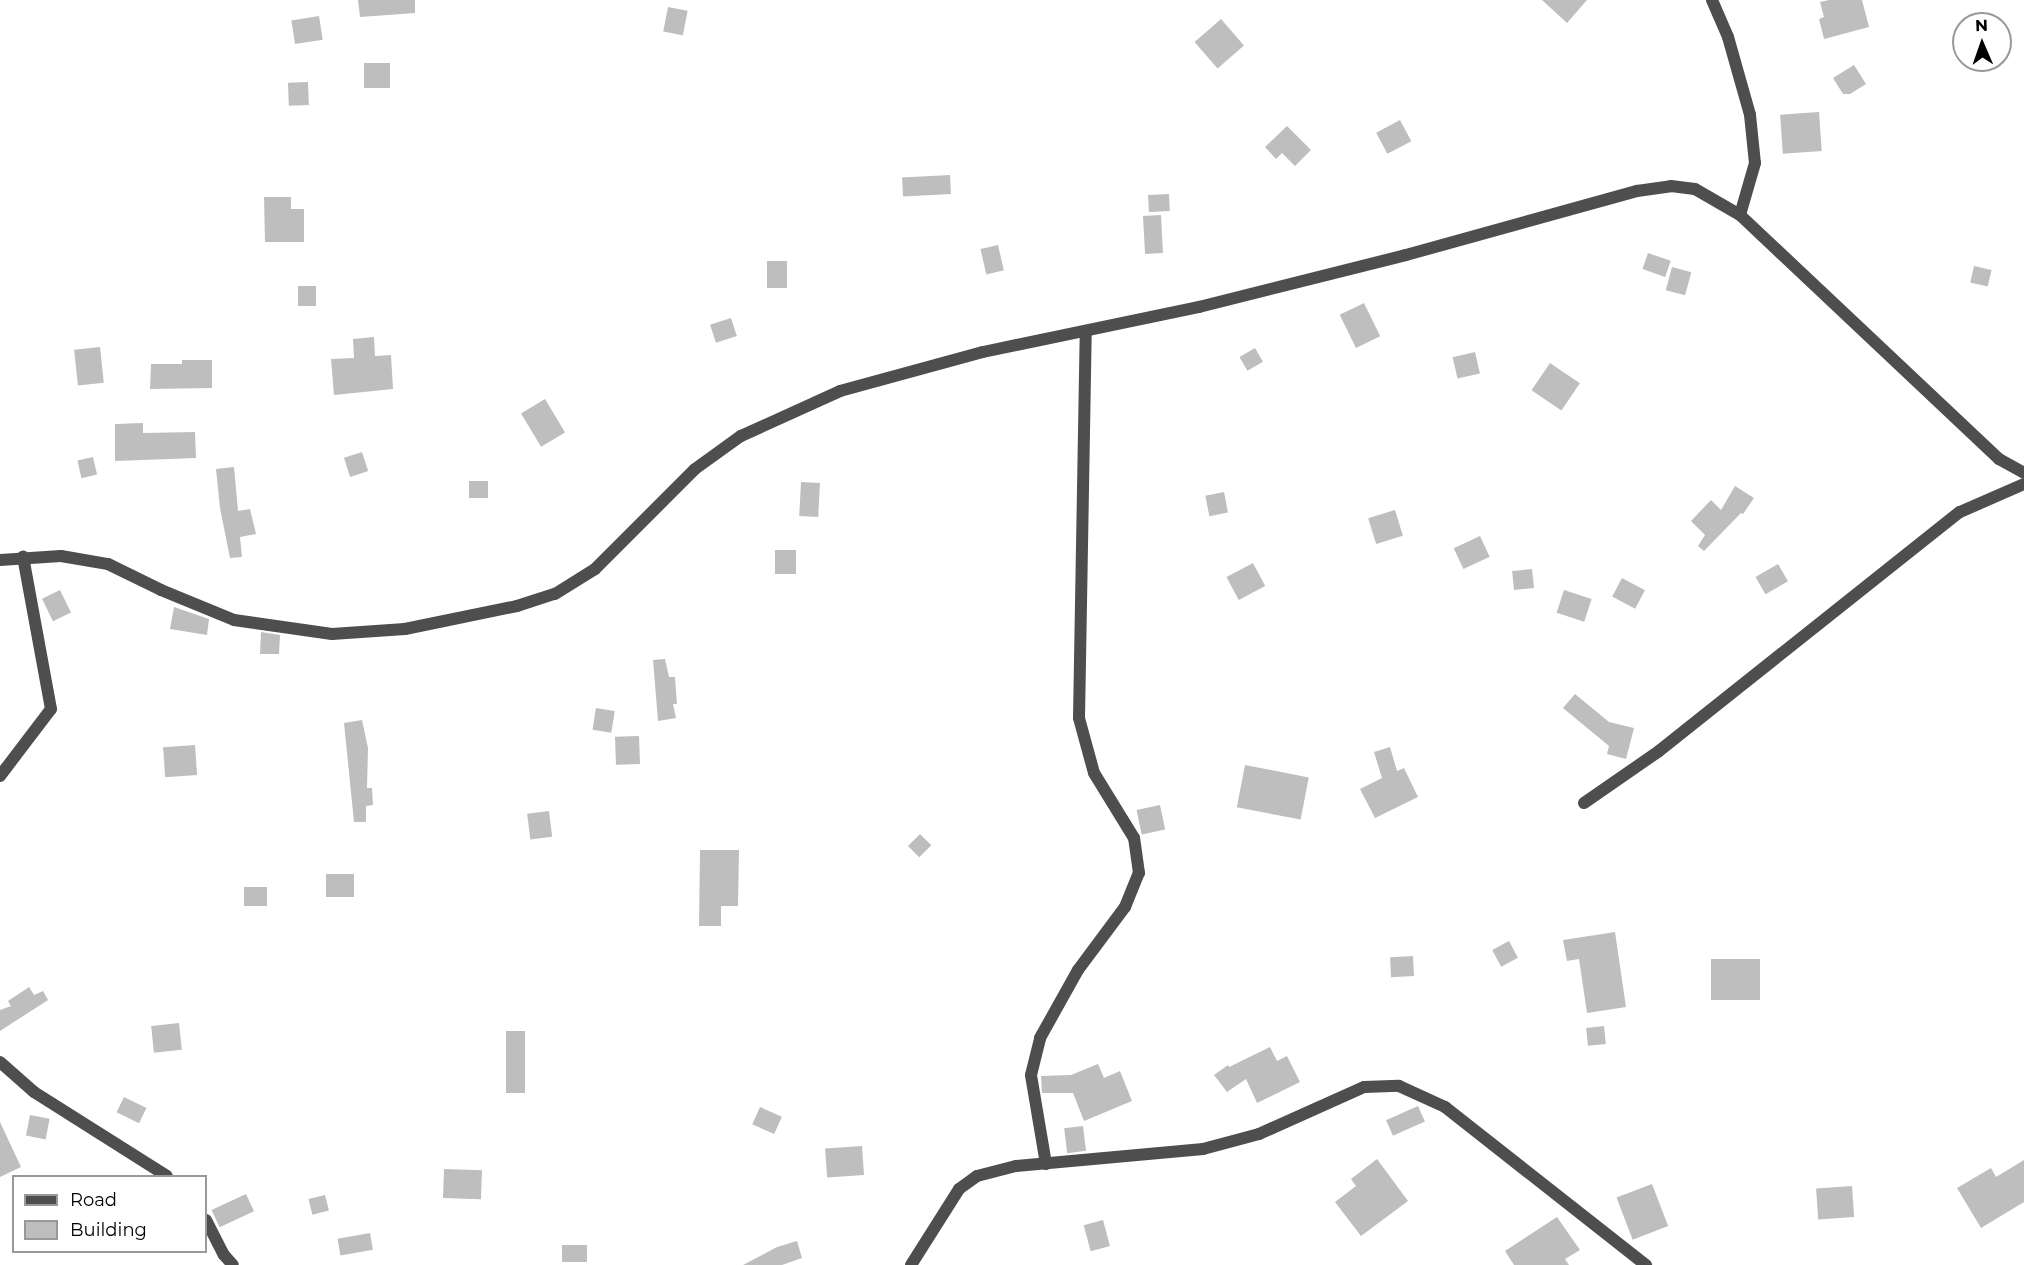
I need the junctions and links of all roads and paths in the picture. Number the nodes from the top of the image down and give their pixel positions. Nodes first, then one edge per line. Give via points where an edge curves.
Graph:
1 (1712, 0) edge
2 (1740, 215) junction
3 (1086, 331) junction
4 (2024, 472) edge
5 (2024, 484) edge
6 (23, 557) junction
7 (0, 560) edge
8 (0, 776) edge
9 (1584, 804) dead end
10 (0, 1062) edge
11 (1046, 1164) junction
12 (166, 1175) edge
13 (207, 1222) edge
14 (232, 1265) edge
15 (911, 1265) edge
16 (1646, 1265) edge

1 - 2 street via 1728,37 1750,115 1755,163
2 - 3 street via 1695,189 1671,186 1637,191 1406,255
2 - 4 street via 1999,459
3 - 6 street via 982,352 840,391 741,436 695,469 595,569 555,594 505,608 405,629 332,634 234,620 108,564 61,556
3 - 11 street via 1079,718 1094,773 1134,838 1139,873 1125,907 1078,970 1040,1038 1031,1075
5 - 9 street via 1960,512 1659,752
6 - 7 street
6 - 8 street via 51,709
10 - 12 street via 34,1092
11 - 15 street via 1016,1166 977,1176 958,1189
11 - 16 street via 1203,1149 1259,1134 1364,1087 1399,1086 1445,1107
13 - 14 street

